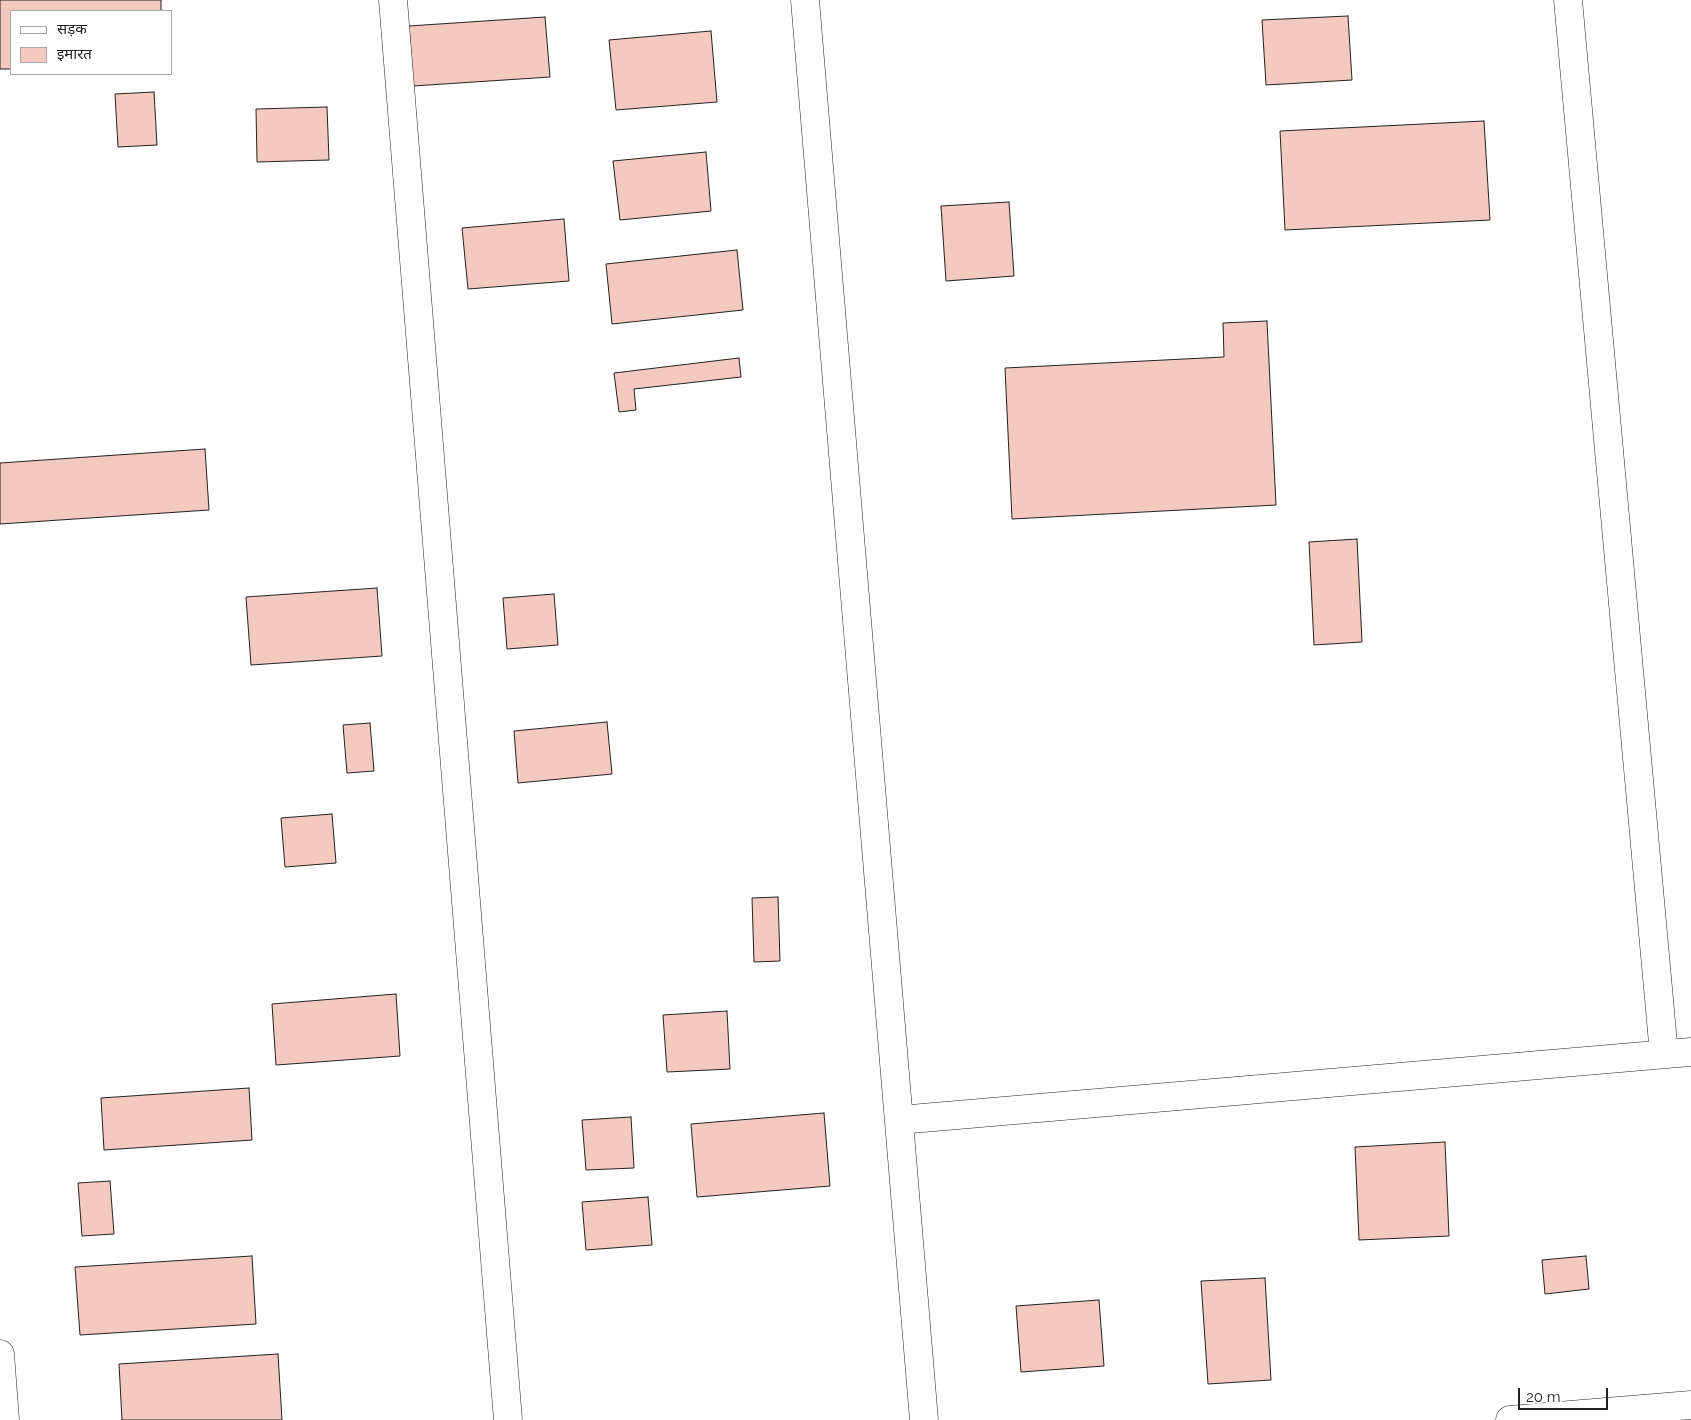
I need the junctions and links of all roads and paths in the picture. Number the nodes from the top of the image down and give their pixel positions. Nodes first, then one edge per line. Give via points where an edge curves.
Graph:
1 (393, 0) edge
2 (805, 0) edge
3 (1568, 0) edge
4 (1691, 1052) edge
5 (1664, 1054) junction
6 (899, 1120) junction
7 (0, 1366) edge
8 (1691, 1405) edge
9 (6, 1420) edge
10 (508, 1420) edge
11 (924, 1420) edge
12 (1510, 1420) edge

1 - 10 street
2 - 6 street
3 - 5 street
4 - 5 street
5 - 6 street
6 - 11 street
7 - 9 street
8 - 12 street

